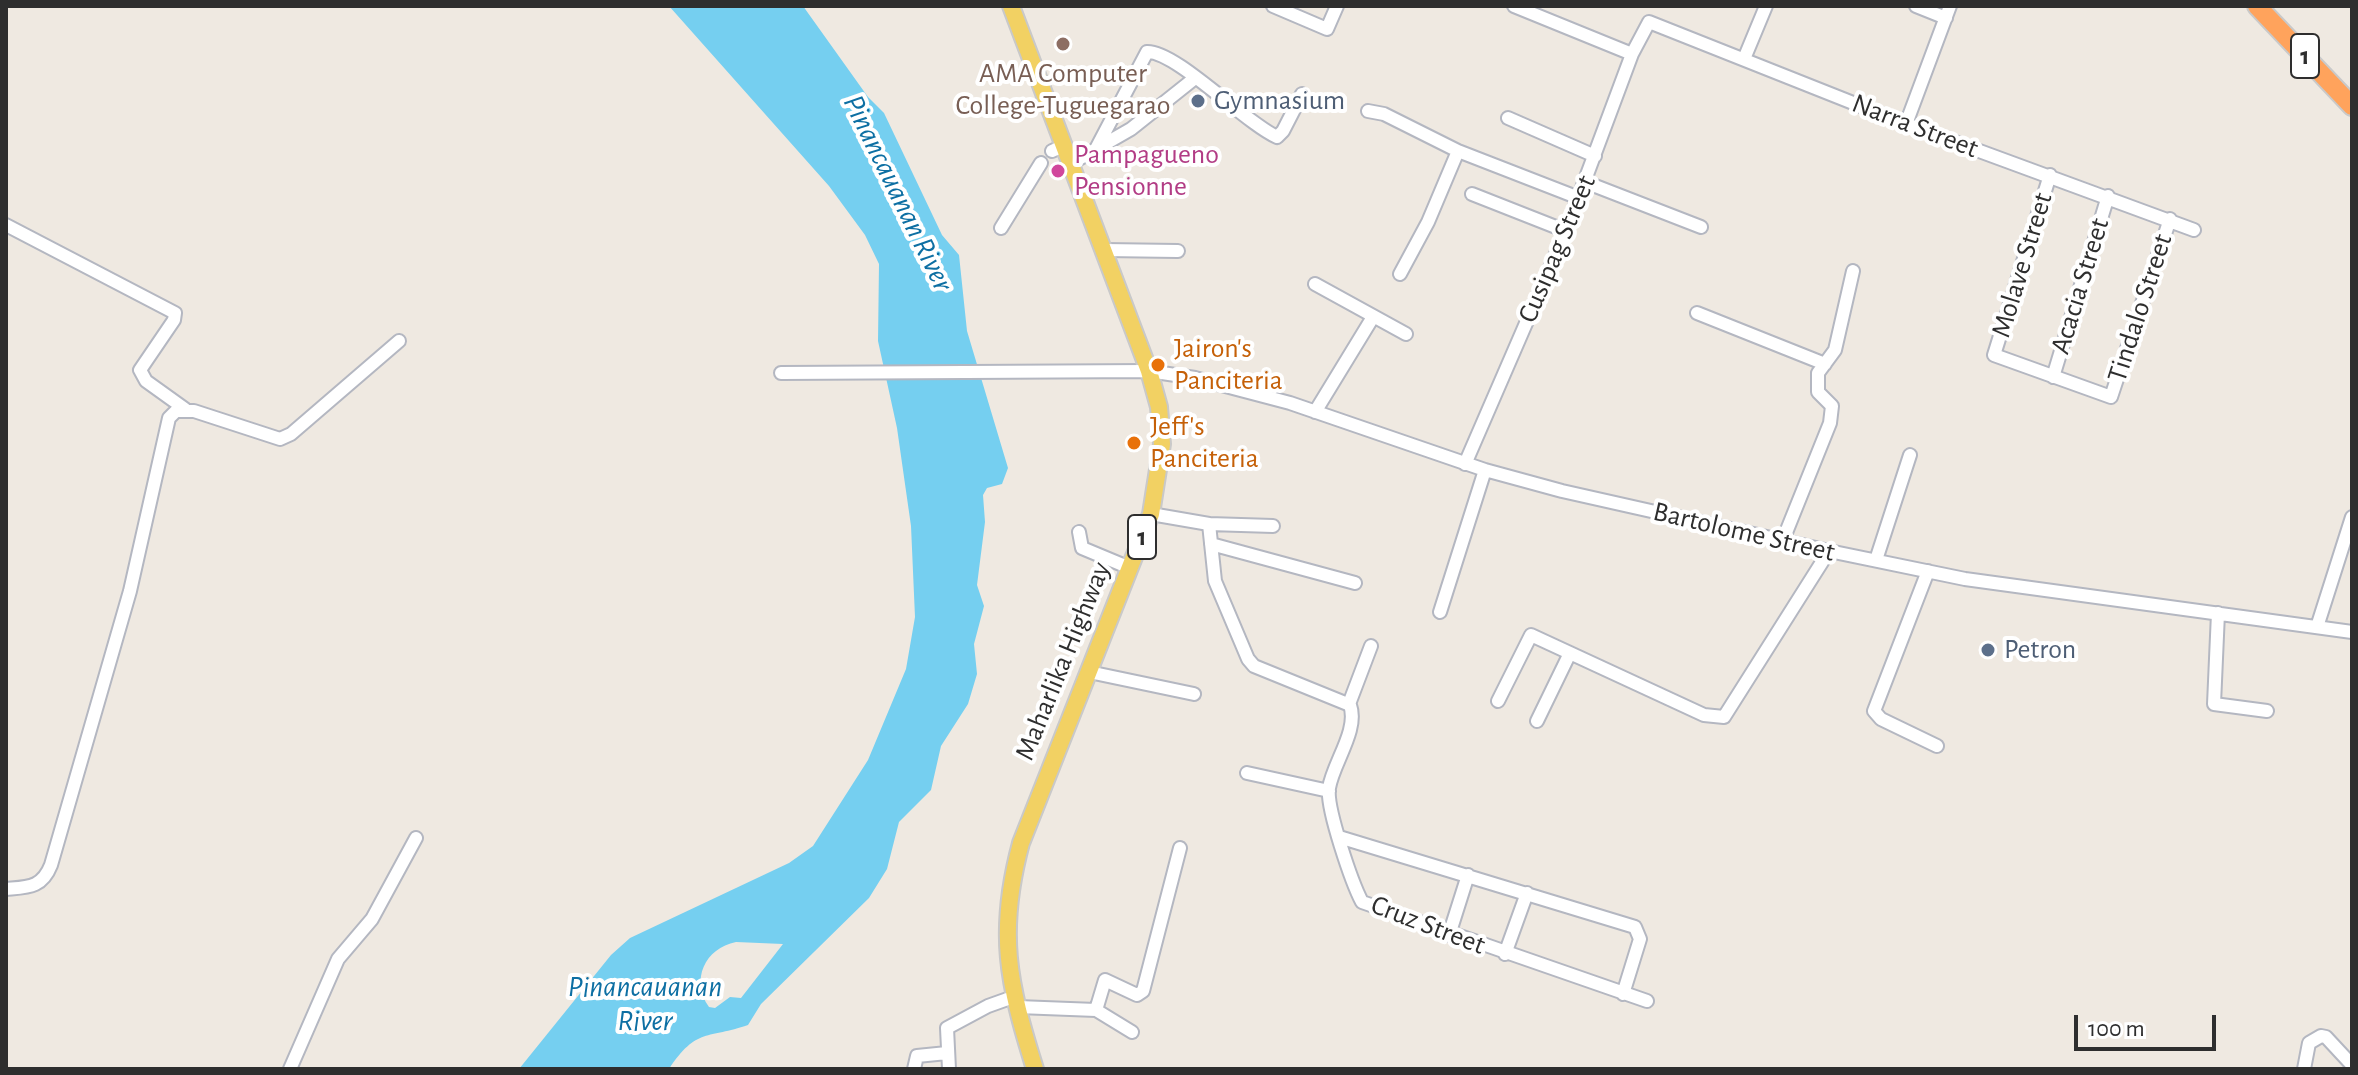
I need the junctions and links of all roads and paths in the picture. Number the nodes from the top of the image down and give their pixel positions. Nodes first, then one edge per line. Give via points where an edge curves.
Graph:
1 (1011, 6) edge
2 (1273, 6) edge
3 (1337, 6) edge
4 (1514, 6) edge
5 (1766, 6) edge
6 (1916, 6) edge
7 (2257, 6) edge
8 (1948, 12) edge
9 (1642, 32) joint
10 (1632, 54) junction
11 (1744, 59) junction
12 (1195, 78) junction
13 (1302, 94) dead end
14 (2352, 106) edge
15 (1368, 111) dead end
16 (1508, 118) dead end
17 (1906, 124) junction
18 (1097, 147) junction
19 (1458, 151) junction
20 (1595, 156) junction
21 (1041, 163) dead end
22 (1070, 164) junction
23 (2050, 175) junction
24 (1585, 182) junction
25 (1472, 194) dead end
26 (2108, 196) junction
27 (1579, 198) junction
28 (2170, 219) junction
29 (6, 225) edge
30 (1701, 227) dead end
31 (1001, 228) dead end
32 (2194, 230) dead end
33 (1566, 231) junction
34 (1104, 250) junction
35 (1178, 251) dead end
36 (1853, 271) dead end
37 (1400, 274) dead end
38 (1315, 284) dead end
39 (1697, 313) dead end
40 (1373, 317) junction
41 (1406, 334) dead end
42 (399, 341) dead end
43 (1825, 364) junction
44 (1149, 371) junction
45 (781, 373) dead end
46 (2053, 377) junction
47 (185, 409) junction
48 (1315, 412) junction
49 (1910, 455) dead end
50 (1465, 464) junction
51 (1485, 470) junction
52 (1151, 514) junction
53 (2352, 517) edge
54 (1209, 524) junction
55 (1273, 526) dead end
56 (1079, 532) dead end
57 (1783, 540) junction
58 (1211, 544) junction
59 (1829, 551) junction
60 (1876, 560) junction
61 (1130, 568) junction
62 (1928, 571) junction
63 (1355, 583) dead end
64 (1440, 612) dead end
65 (2218, 613) junction
66 (2317, 627) junction
67 (2352, 632) edge
68 (1371, 646) dead end
69 (1570, 653) junction
70 (1089, 672) junction
71 (1194, 694) dead end
72 (1498, 701) dead end
73 (1349, 704) junction
74 (2267, 711) dead end
75 (1537, 721) dead end
76 (1937, 746) dead end
77 (1247, 773) dead end
78 (1329, 791) junction
79 (1339, 837) junction
80 (416, 838) dead end
81 (1180, 848) dead end
82 (1468, 875) junction
83 (6, 889) edge
84 (1527, 893) junction
85 (1449, 935) junction
86 (1505, 954) junction
87 (1623, 994) junction
88 (1017, 1001) junction
89 (1647, 1001) dead end
90 (1096, 1010) junction
91 (1132, 1032) dead end
92 (947, 1053) junction
93 (2352, 1065) edge
94 (290, 1069) edge
95 (914, 1069) edge
96 (949, 1069) edge
97 (1035, 1069) edge
98 (2304, 1069) edge

1 - 22 main road, Maharlika Highway / 1 via 1058,148
2 - 3 street via 1327,29
4 - 10 street
5 - 11 street
6 - 8 street
7 - 14 highway, 1
8 - 17 street
9 - 10 street, Cusipag Street
9 - 11 street, Narra Street via 1647,23 1655,23
10 - 20 street, Cusipag Street
11 - 17 street, Narra Street
12 - 13 street via 1277,137
12 - 18 street via 1131,129
12 - 18 street via 1158,53 1142,56
15 - 19 street
16 - 20 street
17 - 23 street, Narra Street
18 - 22 street
19 - 27 street
19 - 37 street
20 - 24 street, Cusipag Street
21 - 31 street
22 - 34 main road, Maharlika Highway / 1
23 - 26 street, Narra Street
23 - 46 street, Molave Street via 1994,355
24 - 27 street, Cusipag Street
24 - 30 street
25 - 33 street
26 - 28 street, Narra Street
26 - 46 street, Acacia Street
27 - 33 street, Cusipag Street
28 - 32 street, Narra Street
28 - 46 street, Tindalo Street via 2111,397
29 - 47 street via 175,313 140,370 146,381
33 - 50 street, Cusipag Street
34 - 35 street
34 - 44 main road, Maharlika Highway / 1
36 - 43 street via 1835,350
38 - 40 street
39 - 43 street
40 - 41 street
40 - 48 street
42 - 47 street via 280,439
43 - 57 street via 1816,388 1831,402 1832,413
44 - 45 street, Bartolome Street
44 - 48 street, Bartolome Street via 1195,378
44 - 52 main road, Maharlika Highway / 1 via 1162,444
47 - 83 street via 169,418 165,428 130,591 51,865 37,885
48 - 50 street, Bartolome Street
49 - 60 street
50 - 51 street, Bartolome Street
51 - 57 street, Bartolome Street
51 - 64 street
52 - 54 street
52 - 61 main road, Maharlika Highway / 1
53 - 66 street
54 - 55 street
54 - 58 street
56 - 61 street via 1082,548
57 - 59 street, Bartolome Street
58 - 63 street
58 - 73 street via 1221,599 1248,659 1269,673
59 - 60 street, Bartolome Street
59 - 69 street via 1724,717 1704,715
60 - 62 street, Bartolome Street
61 - 70 main road, Maharlika Highway / 1
62 - 65 street, Bartolome Street
62 - 76 street via 1874,711
65 - 66 street, Bartolome Street
65 - 74 street via 2214,704
66 - 67 street, Bartolome Street
68 - 73 street, Cruz Street
69 - 72 street via 1530,636
69 - 75 street
70 - 71 street
70 - 88 main road, Maharlika Highway / 1 via 1021,843 1009,889 1005,935
73 - 78 street, Cruz Street via 1352,718
77 - 78 street
78 - 79 street, Cruz Street
79 - 82 street
79 - 85 street, Cruz Street via 1362,902
80 - 94 street via 372,919 338,959
81 - 90 street via 1143,991 1137,995 1105,980
82 - 84 street
82 - 85 street
84 - 86 street
84 - 87 street via 1638,930 1640,939
85 - 86 street, Cruz Street
86 - 87 street, Cruz Street
87 - 89 street, Cruz Street
88 - 90 street
88 - 92 street via 947,1028
88 - 97 main road, Maharlika Highway / 1
90 - 91 street
92 - 95 street via 917,1056
92 - 96 street
93 - 98 street via 2321,1036 2309,1043

